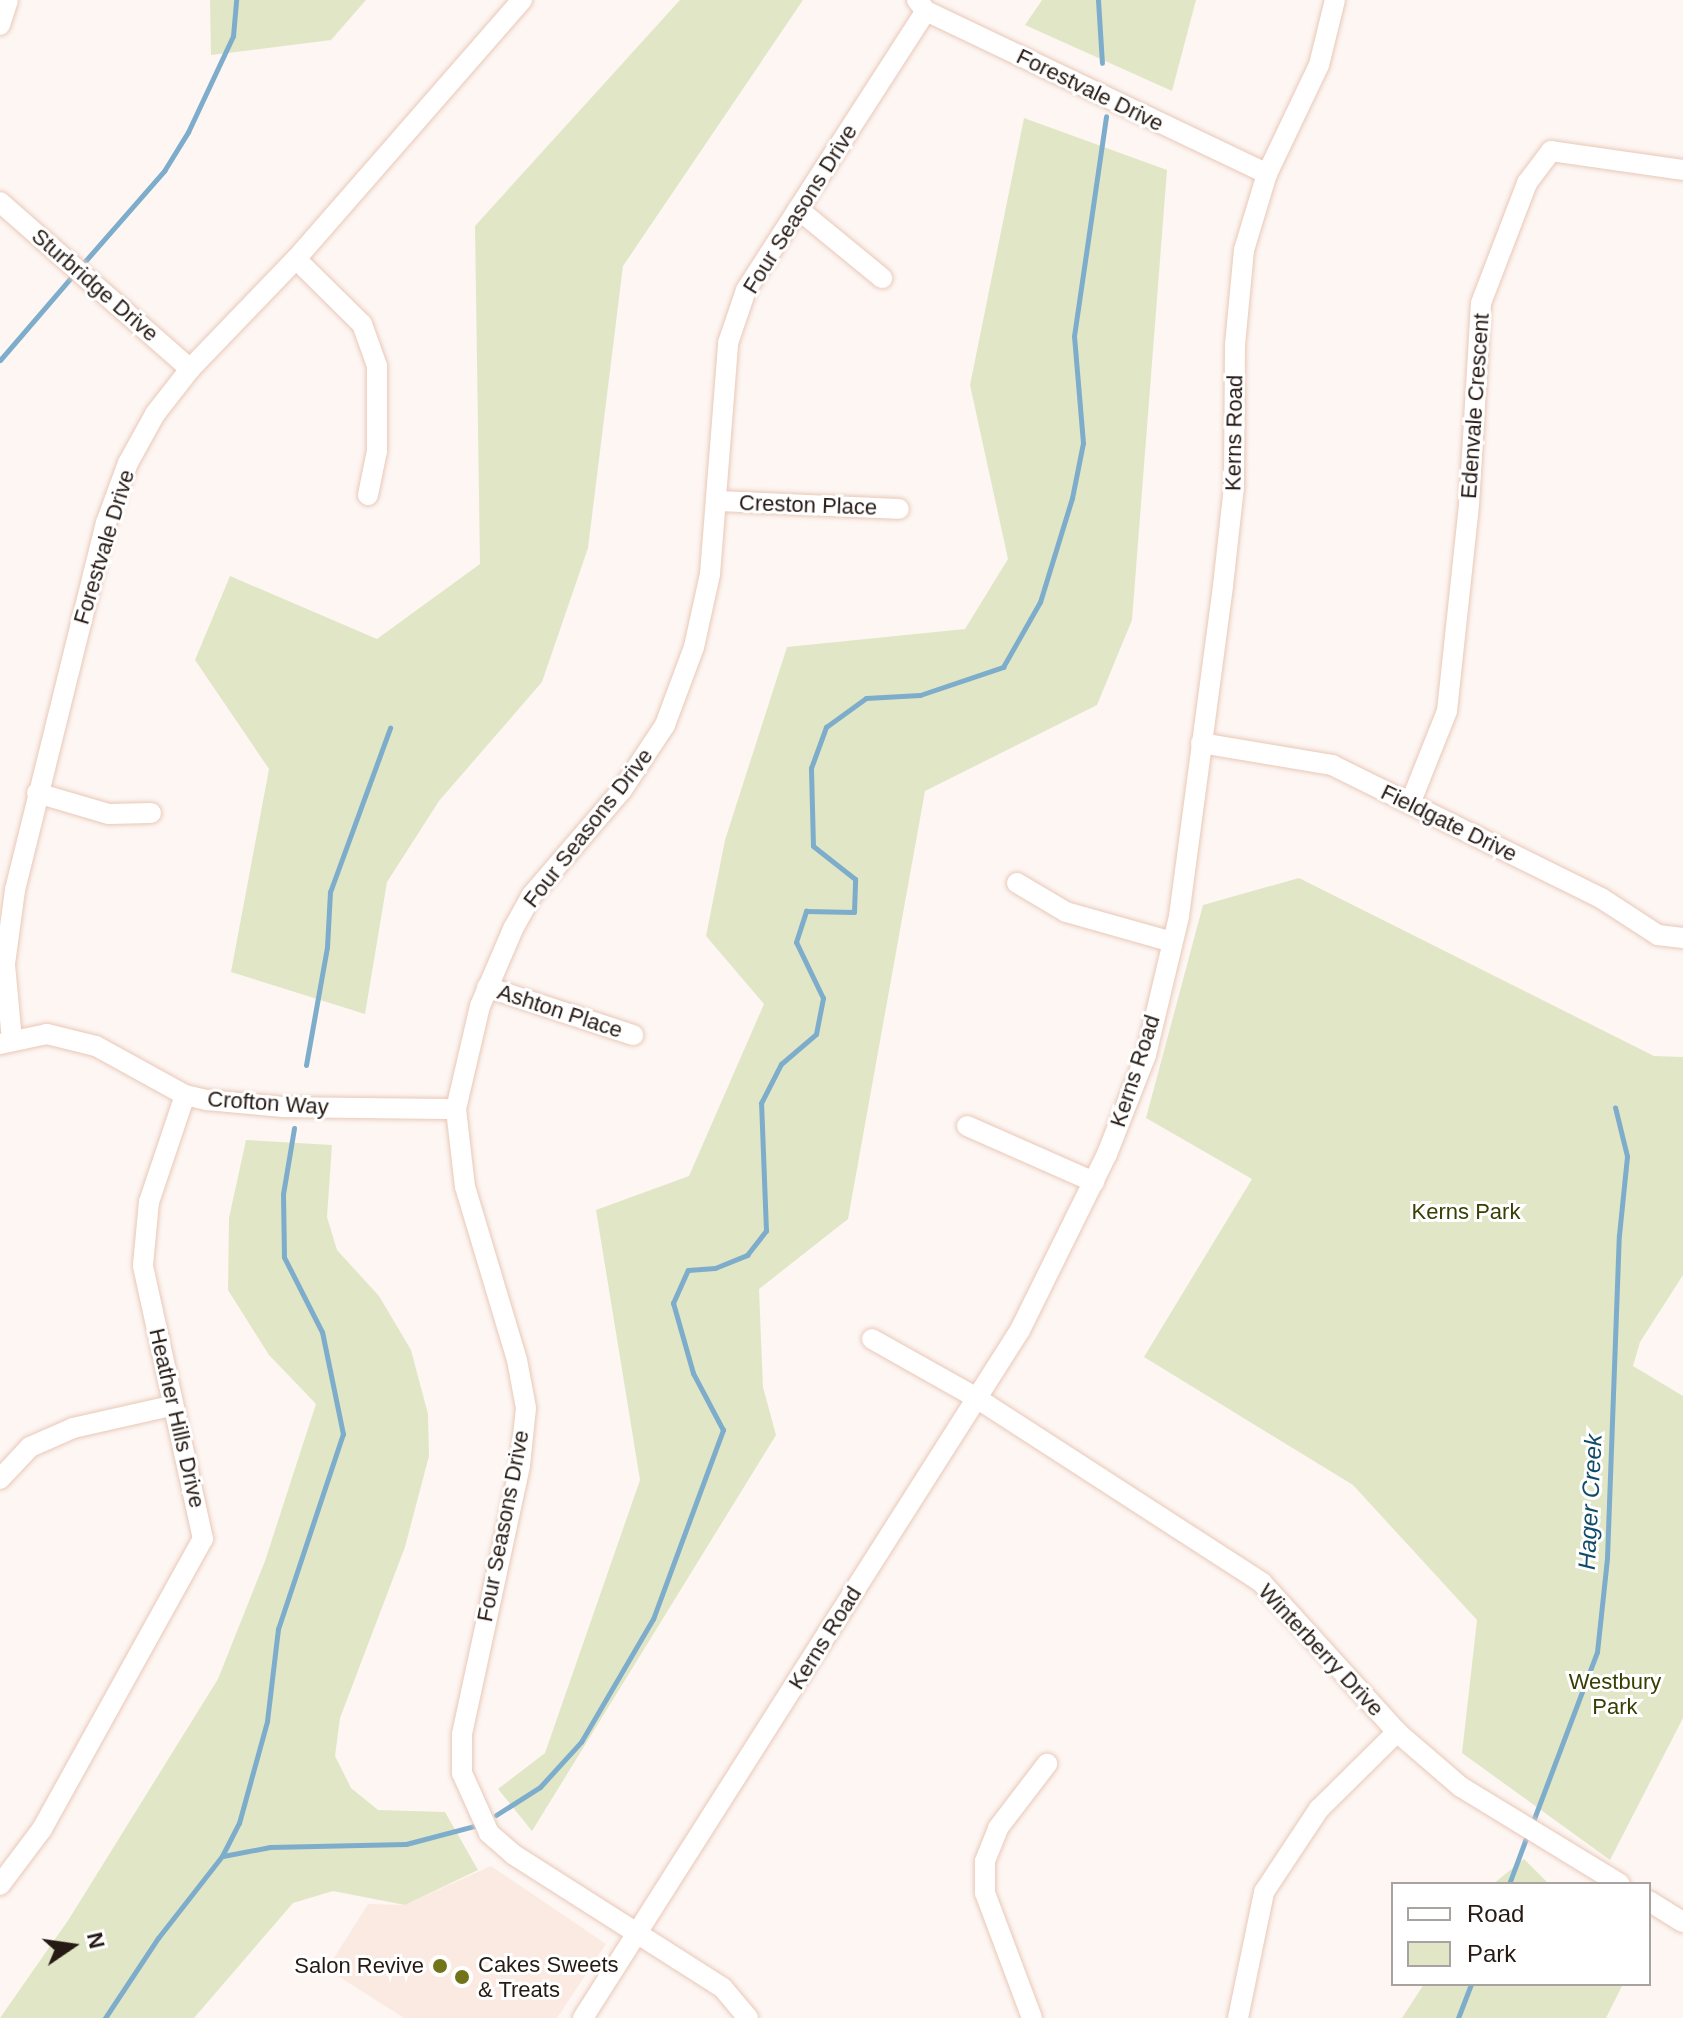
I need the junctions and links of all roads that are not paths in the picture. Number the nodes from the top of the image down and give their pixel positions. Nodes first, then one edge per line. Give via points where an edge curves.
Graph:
1 (8, 0) edge
2 (522, 0) edge
3 (1335, 0) edge
4 (922, 6) edge
5 (0, 25) edge
6 (1683, 170) edge
7 (1267, 174) junction
8 (0, 202) edge
9 (798, 209) junction
10 (296, 259) junction
11 (882, 278) dead end
12 (190, 369) junction
13 (368, 495) dead end
14 (717, 501) junction
15 (899, 509) dead end
16 (1201, 743) junction
17 (37, 793) junction
18 (1410, 804) junction
19 (151, 813) dead end
20 (1017, 883) dead end
21 (1683, 938) edge
22 (1172, 942) junction
23 (487, 987) junction
24 (633, 1035) dead end
25 (6, 1042) edge
26 (185, 1095) junction
27 (456, 1109) junction
28 (967, 1126) dead end
29 (1094, 1182) junction
30 (872, 1339) dead end
31 (975, 1397) junction
32 (171, 1406) junction
33 (0, 1479) edge
34 (1397, 1732) junction
35 (1047, 1764) dead end
36 (1617, 1882) edge
37 (0, 1885) edge
38 (1651, 1902) edge
39 (1683, 1922) edge
40 (638, 1934) junction
41 (583, 2018) edge
42 (748, 2018) edge
43 (1032, 2018) edge
44 (1238, 2018) edge

1 - 5 street
2 - 10 street, Forestvale Drive
3 - 7 street, Kerns Road via 1319,65
4 - 7 street, Forestvale Drive
4 - 9 street, Four Seasons Drive
6 - 18 street, Edenvale Crescent via 1551,151 1527,183 1481,303 1469,505 1447,711
7 - 16 street, Kerns Road via 1244,250 1238,299 1234,486
8 - 12 street, Sturbridge Drive
9 - 11 street
9 - 14 street, Four Seasons Drive via 746,290 728,343
10 - 12 street, Forestvale Drive
10 - 13 street via 362,324 377,366 377,451
12 - 17 street, Forestvale Drive via 155,414 128,463 106,523
14 - 15 street, Creston Place
14 - 23 street, Four Seasons Drive via 710,574 694,647 665,725 622,790 531,896
16 - 18 street, Fieldgate Drive via 1332,765
16 - 22 street, Kerns Road
17 - 19 street via 109,814
17 - 25 street, Forestvale Drive via 5,964
18 - 21 street, Fieldgate Drive via 1601,898 1658,935
20 - 22 street via 1066,912
22 - 29 street, Kerns Road via 1146,1055
23 - 24 street, Ashton Place
23 - 27 street, Four Seasons Drive
25 - 26 street, Crofton Way via 47,1034 96,1046
26 - 27 street, Crofton Way via 283,1107
26 - 32 street, Heather Hills Drive via 149,1202 143,1265
27 - 40 street, Four Seasons Drive via 465,1187 517,1360 526,1408 520,1465 462,1734 462,1773 489,1833 532,1871
28 - 29 street
29 - 31 street, Kerns Road via 1020,1330
30 - 31 street, Winterberry Drive
31 - 34 street, Winterberry Drive via 1262,1583
31 - 40 street, Kerns Road
32 - 33 street via 73,1428 30,1447
32 - 37 street, Heather Hills Drive via 203,1539 42,1829
34 - 36 street, Winterberry Drive via 1461,1787
34 - 44 street via 1319,1809 1264,1892
35 - 43 street via 998,1828 985,1861 985,1893
38 - 39 street
40 - 41 street, Kerns Road
40 - 42 street via 723,1988

